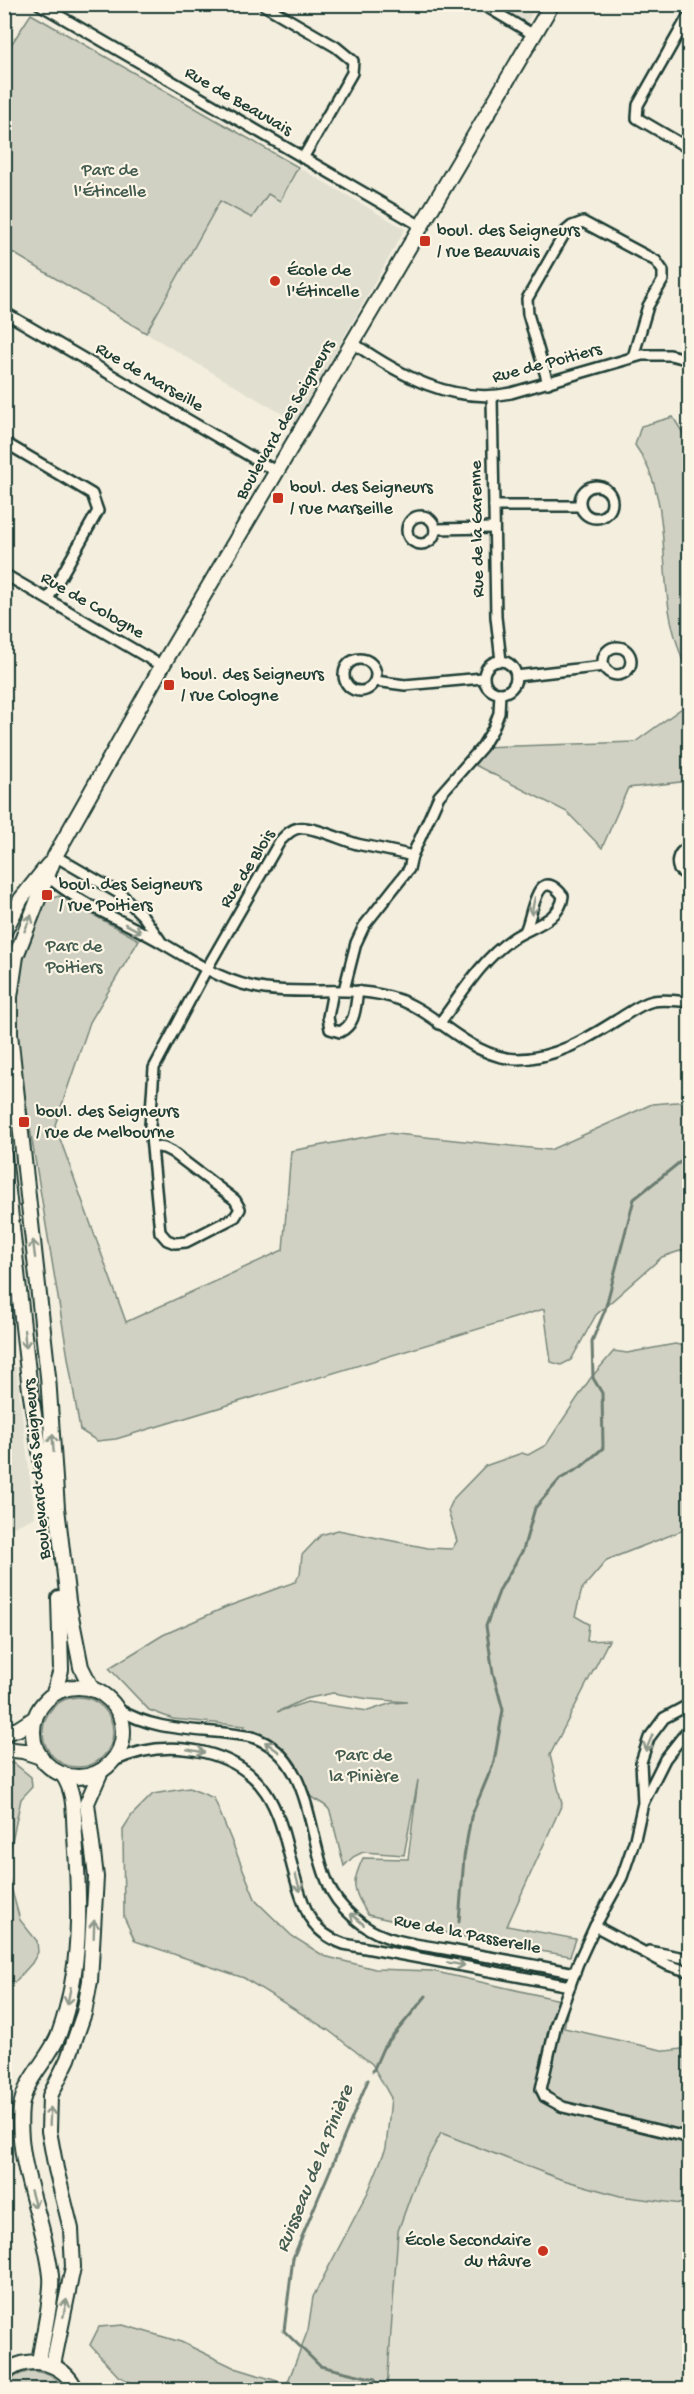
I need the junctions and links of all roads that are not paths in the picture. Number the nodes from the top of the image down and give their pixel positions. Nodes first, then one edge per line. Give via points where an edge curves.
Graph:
1 (39, 4) edge
2 (262, 4) edge
3 (482, 4) edge
4 (552, 4) edge
5 (690, 13) edge
6 (534, 35) junction
7 (690, 149) edge
8 (303, 158) junction
9 (421, 226) junction
10 (4, 312) edge
11 (353, 343) junction
12 (633, 357) junction
13 (690, 360) edge
14 (548, 383) junction
15 (492, 397) junction
16 (4, 442) edge
17 (277, 472) junction
18 (494, 506) junction
19 (580, 506) dead end
20 (494, 528) junction
21 (435, 529) dead end
22 (4, 574) edge
23 (48, 599) junction
24 (501, 661) junction
25 (162, 666) junction
26 (604, 666) dead end
27 (516, 676) junction
28 (483, 678) junction
29 (375, 681) dead end
30 (500, 693) junction
31 (690, 847) edge
32 (55, 856) junction
33 (412, 856) junction
34 (45, 874) junction
35 (690, 877) edge
36 (526, 929) junction
37 (4, 932) edge
38 (161, 942) junction
39 (206, 970) junction
40 (344, 990) junction
41 (333, 991) junction
42 (358, 992) junction
43 (690, 1002) edge
44 (439, 1024) junction
45 (11, 1105) edge
46 (152, 1146) junction
47 (4, 1155) edge
48 (92, 1689) junction
49 (54, 1693) junction
50 (690, 1704) edge
51 (118, 1709) junction
52 (35, 1718) junction
53 (690, 1727) edge
54 (4, 1733) edge
55 (4, 1749) edge
56 (41, 1757) junction
57 (114, 1761) junction
58 (101, 1771) junction
59 (63, 1775) junction
60 (643, 1803) junction
61 (595, 1926) junction
62 (641, 1949) junction
63 (690, 1959) edge
64 (690, 1972) edge
65 (575, 1973) junction
66 (570, 1986) junction
67 (690, 2138) edge
68 (39, 2362) junction
69 (53, 2366) junction
70 (4, 2374) edge
71 (76, 2390) edge

1 - 8 street, Rue de Beauvais
2 - 8 street via 353,61 352,73
3 - 6 street
4 - 6 street, Boulevard des Seigneurs
5 - 7 street via 638,105 637,118
6 - 9 street, Boulevard des Seigneurs
8 - 9 street, Rue de Beauvais
9 - 11 street, Boulevard des Seigneurs
10 - 17 street, Rue de Marseille
11 - 15 street, Rue de Poitiers via 427,386
11 - 17 street, Boulevard des Seigneurs
12 - 13 street, Rue de Poitiers via 659,354
12 - 14 street, Rue de Poitiers
12 - 14 street via 663,271 656,261 583,222 567,231 527,299
14 - 15 street, Rue de Poitiers
15 - 18 street, Rue de la Garenne
16 - 23 street via 92,494 98,511
17 - 25 street, Boulevard des Seigneurs
18 - 19 street
18 - 20 street, Rue de la Garenne
20 - 21 street
20 - 24 street, Rue de la Garenne
22 - 23 street, Rue de Cologne
23 - 25 street, Rue de Cologne
24 - 27 street via 513,668
24 - 28 street via 490,664
25 - 32 street, Boulevard des Seigneurs
26 - 27 street
27 - 30 street via 513,686
28 - 29 street via 405,685
28 - 30 street via 490,691
30 - 33 street via 493,729 439,796
31 - 35 street via 681,851 677,860 679,870
32 - 34 street, Boulevard des Seigneurs
32 - 38 street via 122,895
33 - 39 street, Rue de Blois via 308,829 288,833
33 - 40 street via 409,869 364,926
34 - 37 street, Boulevard des Seigneurs via 17,905
34 -> 38 street via 62,888
45 -> 34 street, Boulevard des Seigneurs via 12,976
36 -> 36 street via 543,923 562,904 563,896 553,886 540,888 536,893
36 - 44 street via 496,950
38 - 39 street
39 - 41 street via 264,989
39 - 46 street, Rue de Blois via 154,1068
40 - 41 street
40 - 42 street
41 - 42 street via 327,1017 330,1029 340,1032 354,1020
42 - 44 street via 402,1001
43 - 44 street via 653,1001 567,1049 517,1059 484,1051
48 -> 45 street, Boulevard des Seigneurs via 81,1667 68,1600 50,1396
46 - 46 street, Rue de Blois via 172,1152 236,1200 240,1209 235,1217 186,1242 167,1240 160,1232
47 -> 49 street, Boulevard des Seigneurs via 59,1594 61,1670
48 - 49 street via 70,1687
48 - 51 street via 107,1696
49 - 52 street via 44,1701
50 -> 60 street via 664,1718 649,1738 641,1762
51 - 57 street via 124,1736
65 -> 51 street, Rue de la Passerelle via 402,1941 368,1928 343,1907 330,1889 295,1773 278,1751 252,1737 153,1724
52 - 54 street via 18,1730
52 - 56 street via 34,1741
53 - 60 street via 665,1759
55 - 56 street
56 - 59 street
57 - 58 street
57 -> 66 street, Rue de la Passerelle via 145,1750 181,1749 222,1757 251,1774 276,1809 310,1918 333,1940
58 - 59 street via 84,1777
69 -> 58 street via 73,2267 71,2229 49,2131 50,2096 68,2059 90,1981 96,1877 87,1803
59 -> 68 street via 73,1793 80,1892 75,1970 57,2038 30,2079 22,2103 20,2132 51,2279
60 - 61 street via 622,1877
61 - 62 street
61 - 65 street
62 - 63 street
62 - 64 street via 668,1965
65 - 66 street
66 - 67 street via 543,2077 541,2088 545,2097 563,2107
68 - 69 street
68 - 70 street via 23,2363
69 - 71 street via 66,2374

